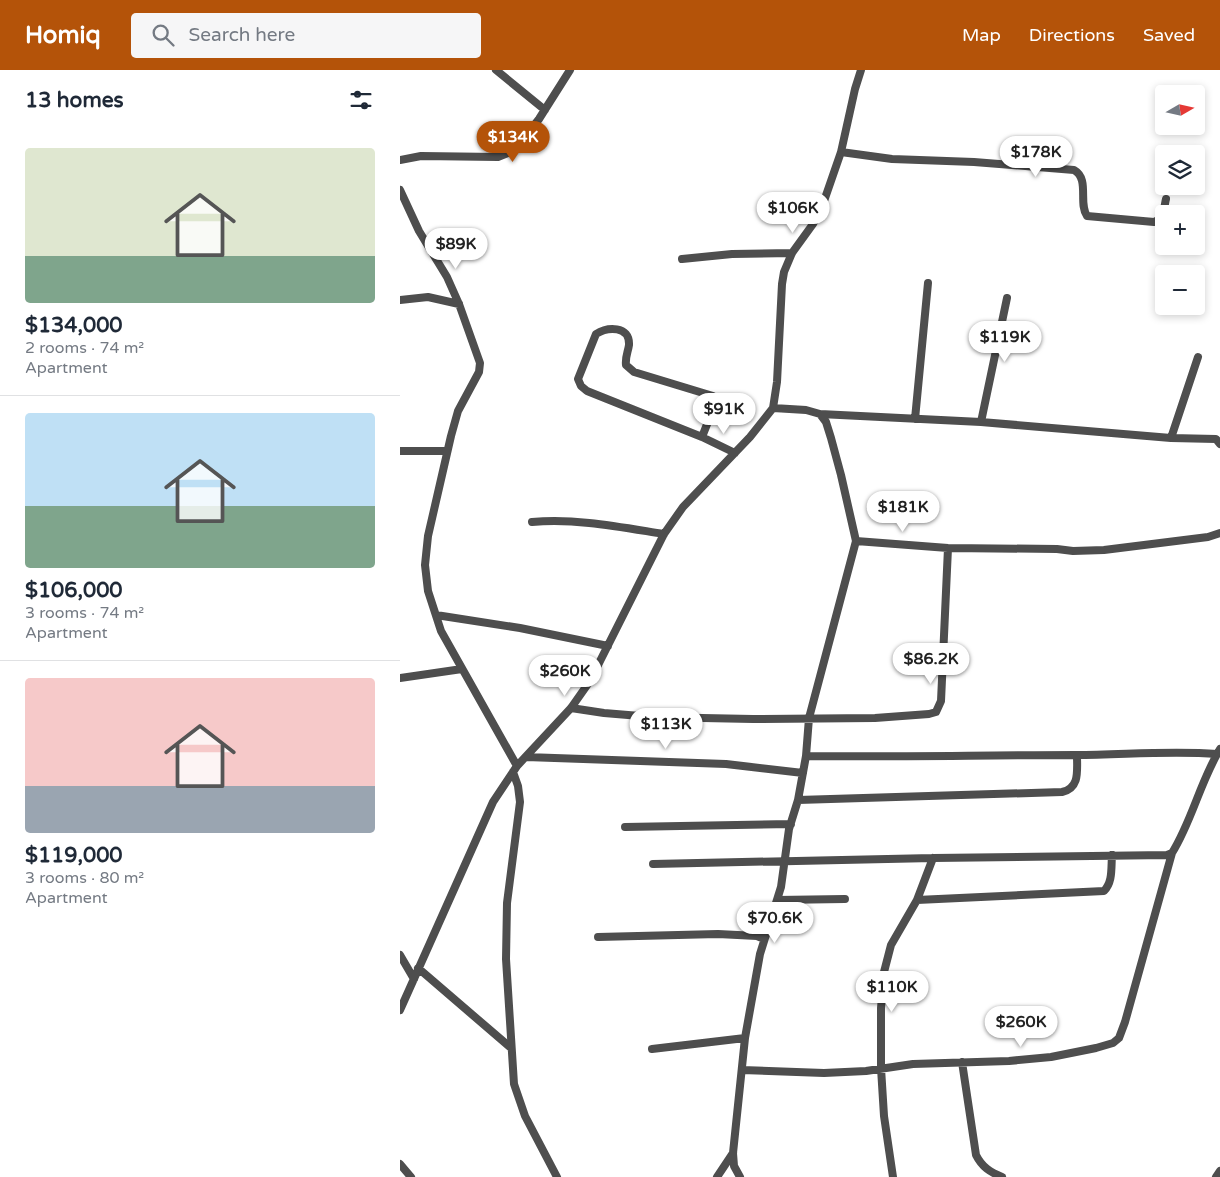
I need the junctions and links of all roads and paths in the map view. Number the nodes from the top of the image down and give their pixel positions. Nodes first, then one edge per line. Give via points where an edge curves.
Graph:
1 (496, 70) edge
2 (570, 70) edge
3 (861, 70) edge
4 (545, 110) junction
5 (841, 152) junction
6 (400, 160) edge
7 (400, 191) edge
8 (1166, 199) dead end
9 (792, 253) junction
10 (682, 259) dead end
11 (928, 283) dead end
12 (1007, 298) dead end
13 (400, 300) edge
14 (459, 304) junction
15 (1198, 358) dead end
16 (773, 408) junction
17 (820, 414) junction
18 (915, 420) junction
19 (981, 422) junction
20 (702, 437) junction
21 (1171, 438) junction
22 (1220, 444) edge
23 (400, 451) edge
24 (446, 452) junction
25 (735, 453) junction
26 (532, 522) dead end
27 (1220, 533) edge
28 (664, 534) junction
29 (856, 541) junction
30 (948, 548) junction
31 (436, 615) junction
32 (608, 646) junction
33 (462, 669) junction
34 (400, 678) edge
35 (572, 708) junction
36 (809, 718) junction
37 (1219, 751) edge
38 (1077, 755) junction
39 (806, 756) junction
40 (526, 757) junction
41 (515, 769) junction
42 (803, 773) junction
43 (798, 800) junction
44 (791, 824) junction
45 (625, 827) dead end
46 (1172, 853) junction
47 (1112, 855) junction
48 (934, 858) junction
49 (784, 861) junction
50 (653, 864) dead end
51 (845, 899) dead end
52 (777, 900) junction
53 (917, 900) junction
54 (598, 937) dead end
55 (764, 939) junction
56 (400, 955) edge
57 (418, 968) junction
58 (414, 980) junction
59 (400, 1010) edge
60 (745, 1038) junction
61 (511, 1048) junction
62 (652, 1049) dead end
63 (962, 1062) junction
64 (881, 1068) junction
65 (742, 1070) junction
66 (733, 1154) junction
67 (400, 1164) edge
68 (1220, 1171) edge
69 (411, 1177) edge
70 (557, 1177) edge
71 (717, 1177) edge
72 (740, 1177) edge
73 (893, 1177) edge
74 (1002, 1177) edge
75 (1216, 1177) edge

1 - 4 street
2 - 4 street
3 - 5 street
4 - 6 street via 520,144 505,155 421,156
5 - 8 street via 884,159 1074,170 1082,181 1087,216 1154,222 1162,217
5 - 9 street via 823,204
7 - 14 street
9 - 10 street
9 - 16 street via 782,284 778,382
11 - 18 street
12 - 19 street
13 - 14 street via 428,297
14 - 24 street via 480,363 479,372 458,411
15 - 21 street
16 - 17 street
16 - 25 street
17 - 18 street
17 - 29 street via 831,438
18 - 19 street
19 - 21 street
20 - 20 street via 581,386 578,379 596,334 608,328 626,335 629,343 626,365 634,372 713,396 715,404
20 - 25 street
21 - 22 street via 1216,439
23 - 24 street
24 - 31 street via 426,557 428,591
25 - 28 street via 683,507
26 - 28 street via 581,522
27 - 30 street via 1104,550
28 - 32 street
29 - 30 street
29 - 36 street
30 - 36 street via 941,701 936,712 875,718
31 - 32 street
31 - 33 street
32 - 35 street
33 - 34 street
33 - 41 street
35 - 36 street via 652,717
35 - 40 street
36 - 39 street
37 - 38 street
37 - 46 street
38 - 39 street
38 - 43 street via 1076,783 1062,792
39 - 42 street
40 - 41 street
40 - 42 street via 726,764
41 - 57 street via 492,802
41 - 61 street via 520,802 508,903 506,958
42 - 43 street
43 - 44 street
44 - 45 street
44 - 49 street
46 - 47 street
46 - 63 street via 1119,1038 1108,1045 1058,1056
47 - 48 street
47 - 53 street via 1111,880 1104,891
48 - 49 street
48 - 53 street
49 - 50 street
49 - 52 street
51 - 52 street
52 - 55 street
53 - 64 street via 887,955 881,1008
54 - 55 street via 718,934
55 - 60 street
56 - 58 street
57 - 58 street
57 - 61 street
58 - 59 street
60 - 62 street
60 - 65 street
61 - 70 street via 514,1084 525,1116
63 - 64 street
63 - 74 street via 976,1155 990,1172
64 - 65 street via 824,1072
64 - 73 street
65 - 66 street
66 - 71 street
66 - 72 street via 734,1166
67 - 69 street
68 - 75 street

